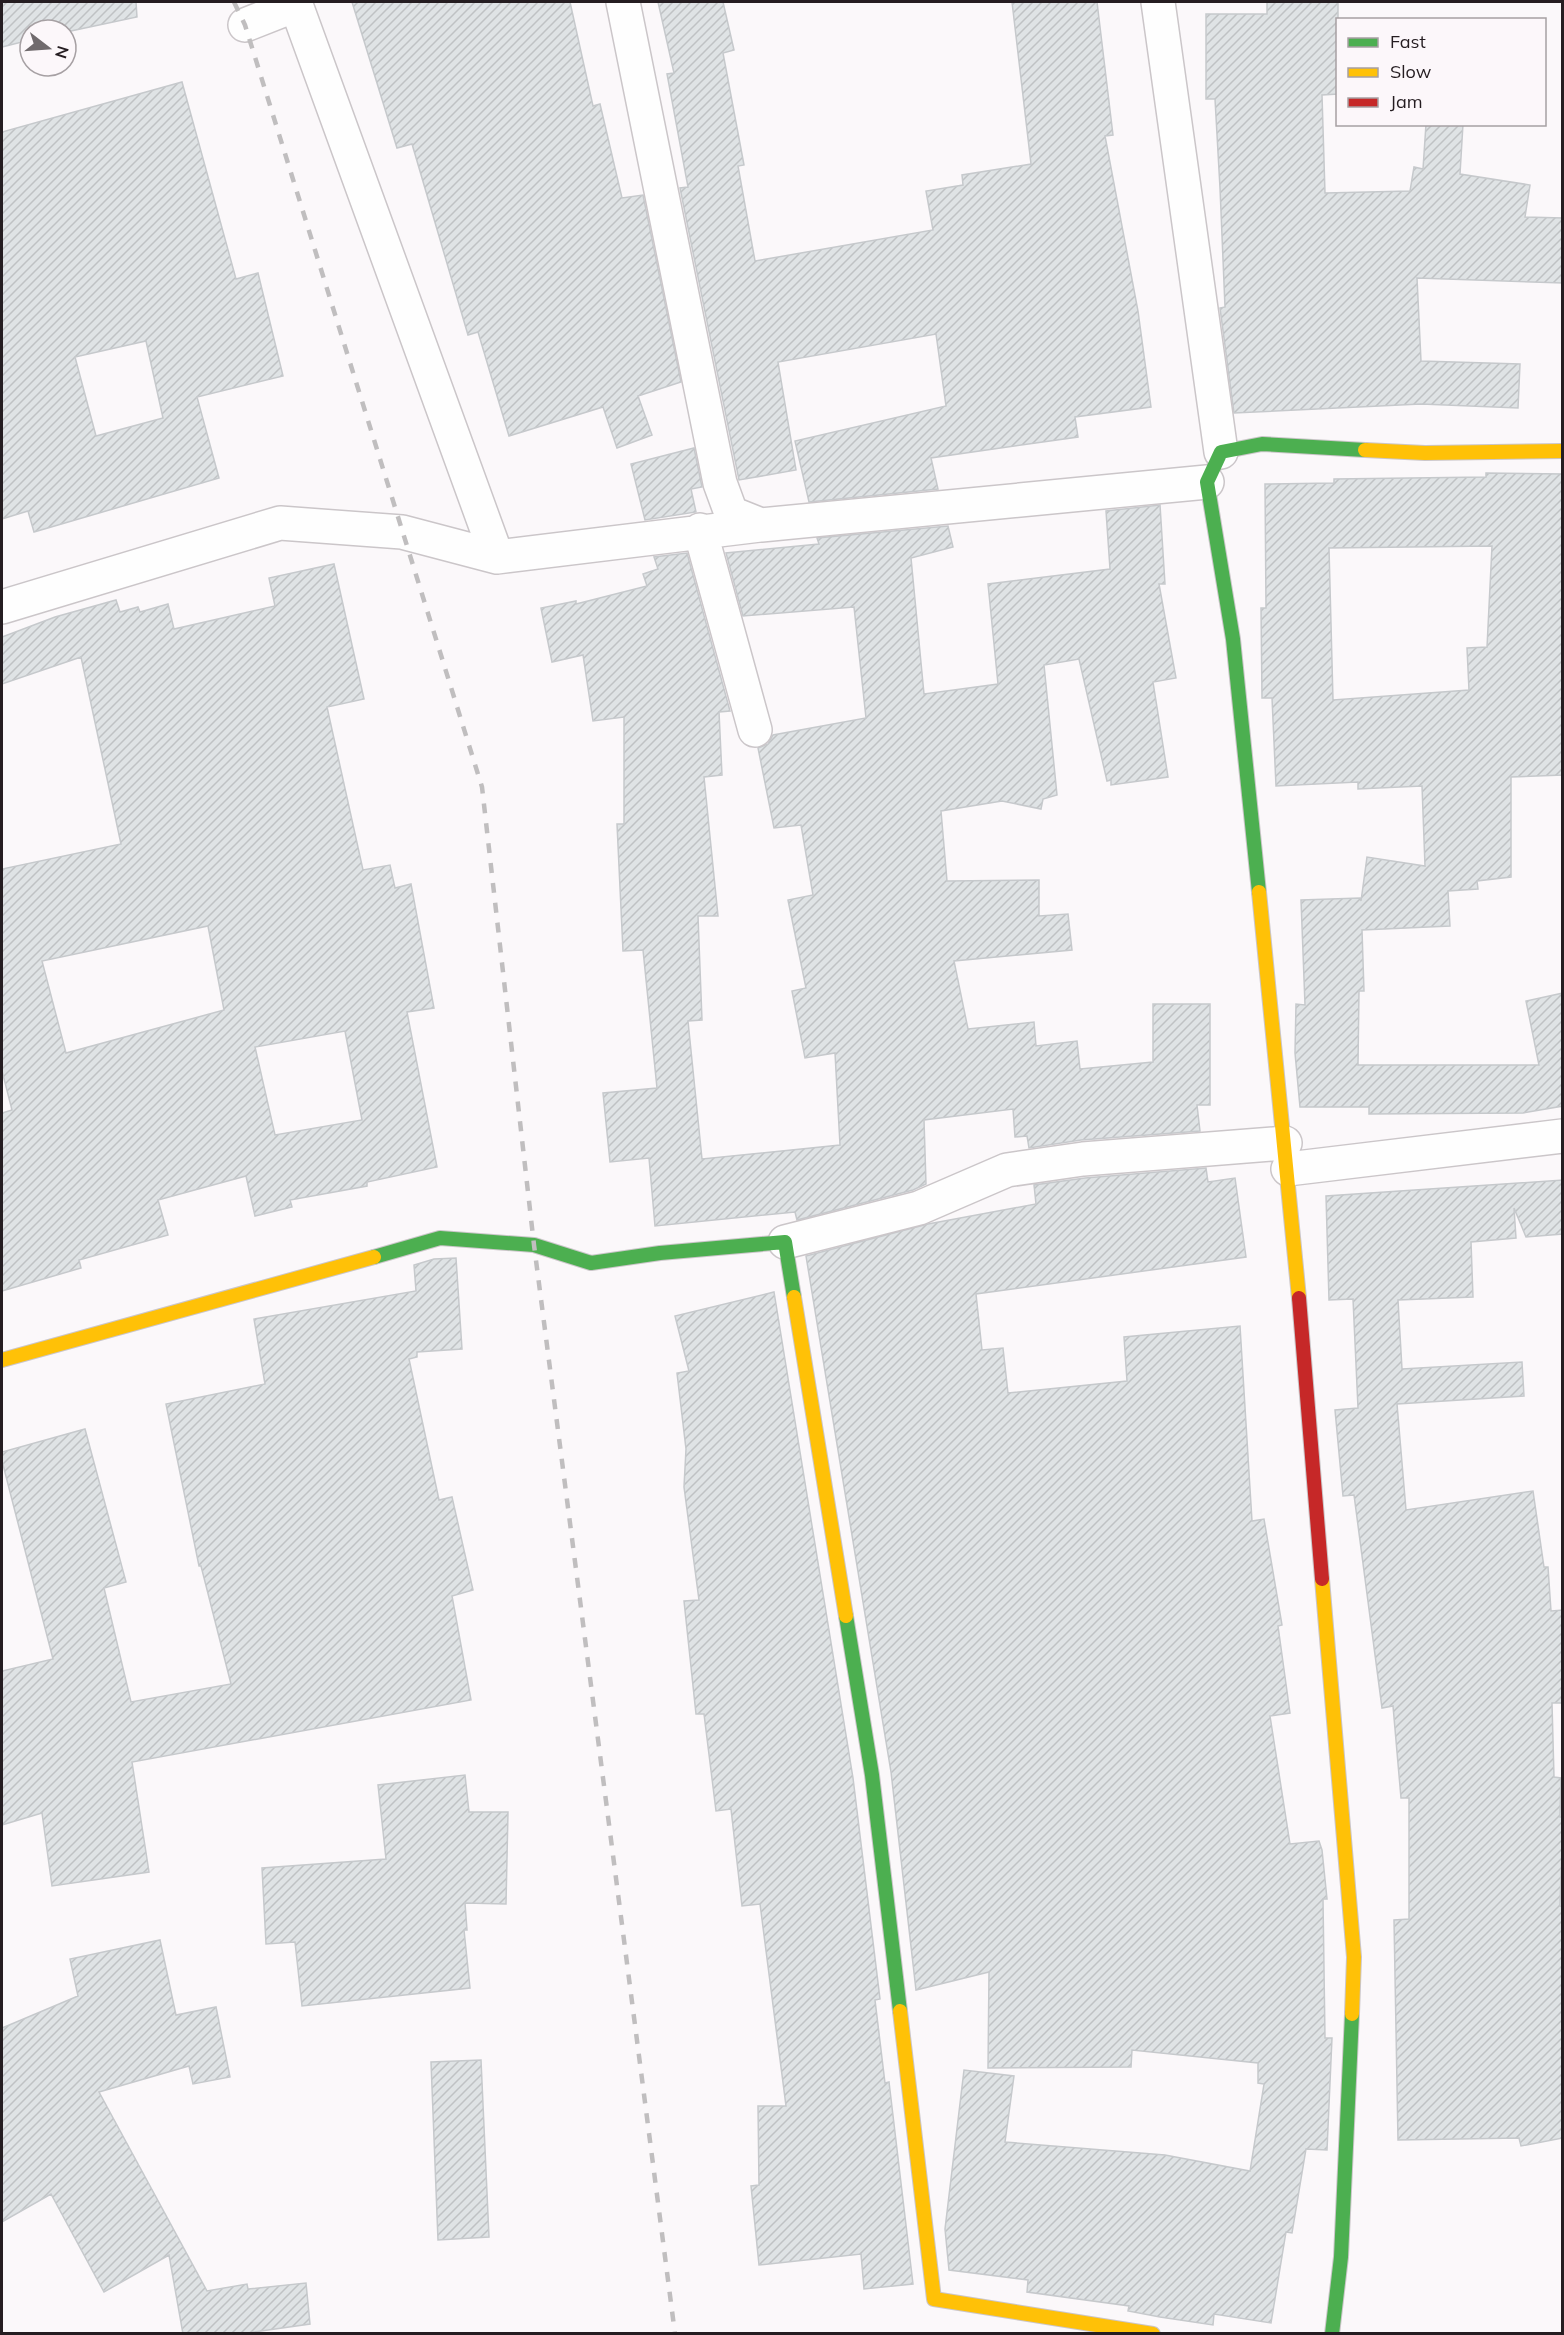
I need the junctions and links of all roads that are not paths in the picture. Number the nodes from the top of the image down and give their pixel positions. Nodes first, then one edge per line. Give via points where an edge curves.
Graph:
1 (623, 2) edge
2 (1158, 2) edge
3 (295, 3) edge
4 (245, 25) dead end
5 (1563, 451) edge
6 (1221, 452) junction
7 (1207, 482) junction
8 (761, 525) junction
9 (700, 530) junction
10 (497, 557) junction
11 (2, 607) edge
12 (755, 730) dead end
13 (1563, 1136) edge
14 (1287, 1156) junction
15 (785, 1242) junction
16 (2, 1360) edge
17 (1153, 2334) edge
18 (1332, 2334) edge

1 - 8 street via 720,483 731,513
2 - 6 street
3 - 4 street
3 - 10 street
5 - 6 street via 1425,453 1262,444
6 - 7 street
7 - 8 street
7 - 14 street via 1233,639
8 - 9 street
9 - 10 street
9 - 12 street
10 - 11 street via 402,532 280,523
13 - 14 street
14 - 15 street via 1083,1159 1007,1170 919,1208
14 - 18 street via 1354,1957 1341,2257
15 - 16 street via 591,1263 534,1245 440,1238
15 - 17 street via 872,1775 934,2299

